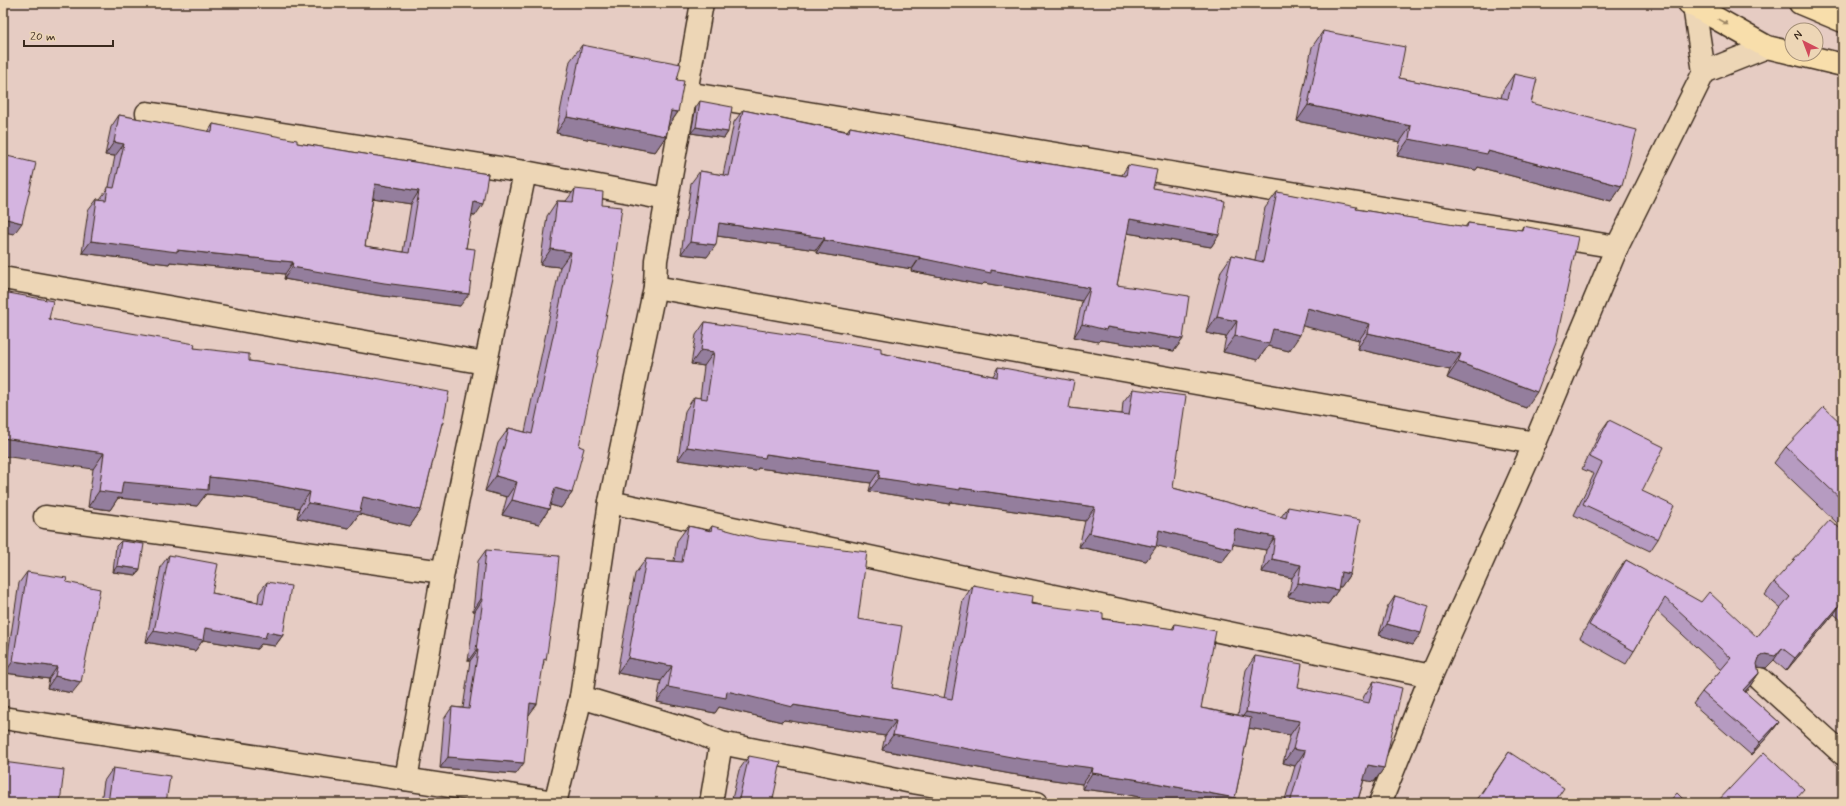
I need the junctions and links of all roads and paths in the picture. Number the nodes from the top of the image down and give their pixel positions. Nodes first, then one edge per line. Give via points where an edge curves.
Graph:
1 (702, 3) edge
2 (1800, 3) edge
3 (1691, 4) edge
4 (1843, 20) edge
5 (1767, 47) junction
6 (1784, 51) edge
7 (1824, 60) edge
8 (1843, 65) edge
9 (1704, 72) junction
10 (686, 93) junction
11 (147, 113) dead end
12 (525, 172) junction
13 (666, 199) junction
14 (1617, 247) junction
15 (3, 278) edge
16 (655, 286) junction
17 (485, 363) junction
18 (1534, 443) junction
19 (610, 502) junction
20 (45, 518) dead end
21 (443, 572) junction
22 (1431, 676) junction
23 (1760, 679) edge
24 (581, 698) junction
25 (3, 718) edge
26 (721, 744) junction
27 (1843, 754) edge
28 (406, 779) junction
29 (555, 803) edge
30 (711, 803) edge
31 (1037, 803) edge
32 (1380, 803) edge

1 - 10 street
2 - 4 highway
3 -> 5 highway
3 - 9 street
5 - 6 highway
5 - 9 street
7 - 8 highway
9 - 14 street
10 - 13 street
10 - 14 street
11 - 12 street
12 - 13 street
12 - 17 street
13 - 16 street via 656,260
14 - 18 street
15 - 17 street
16 - 18 street
16 - 19 street
17 - 21 street
18 - 22 street
19 - 22 street
19 - 24 street
20 - 21 street
21 - 28 street
22 - 32 street
23 - 27 street
24 - 26 street via 697,732
24 - 29 street
25 - 28 street
26 - 30 street
26 - 31 street via 912,782
28 - 29 street

